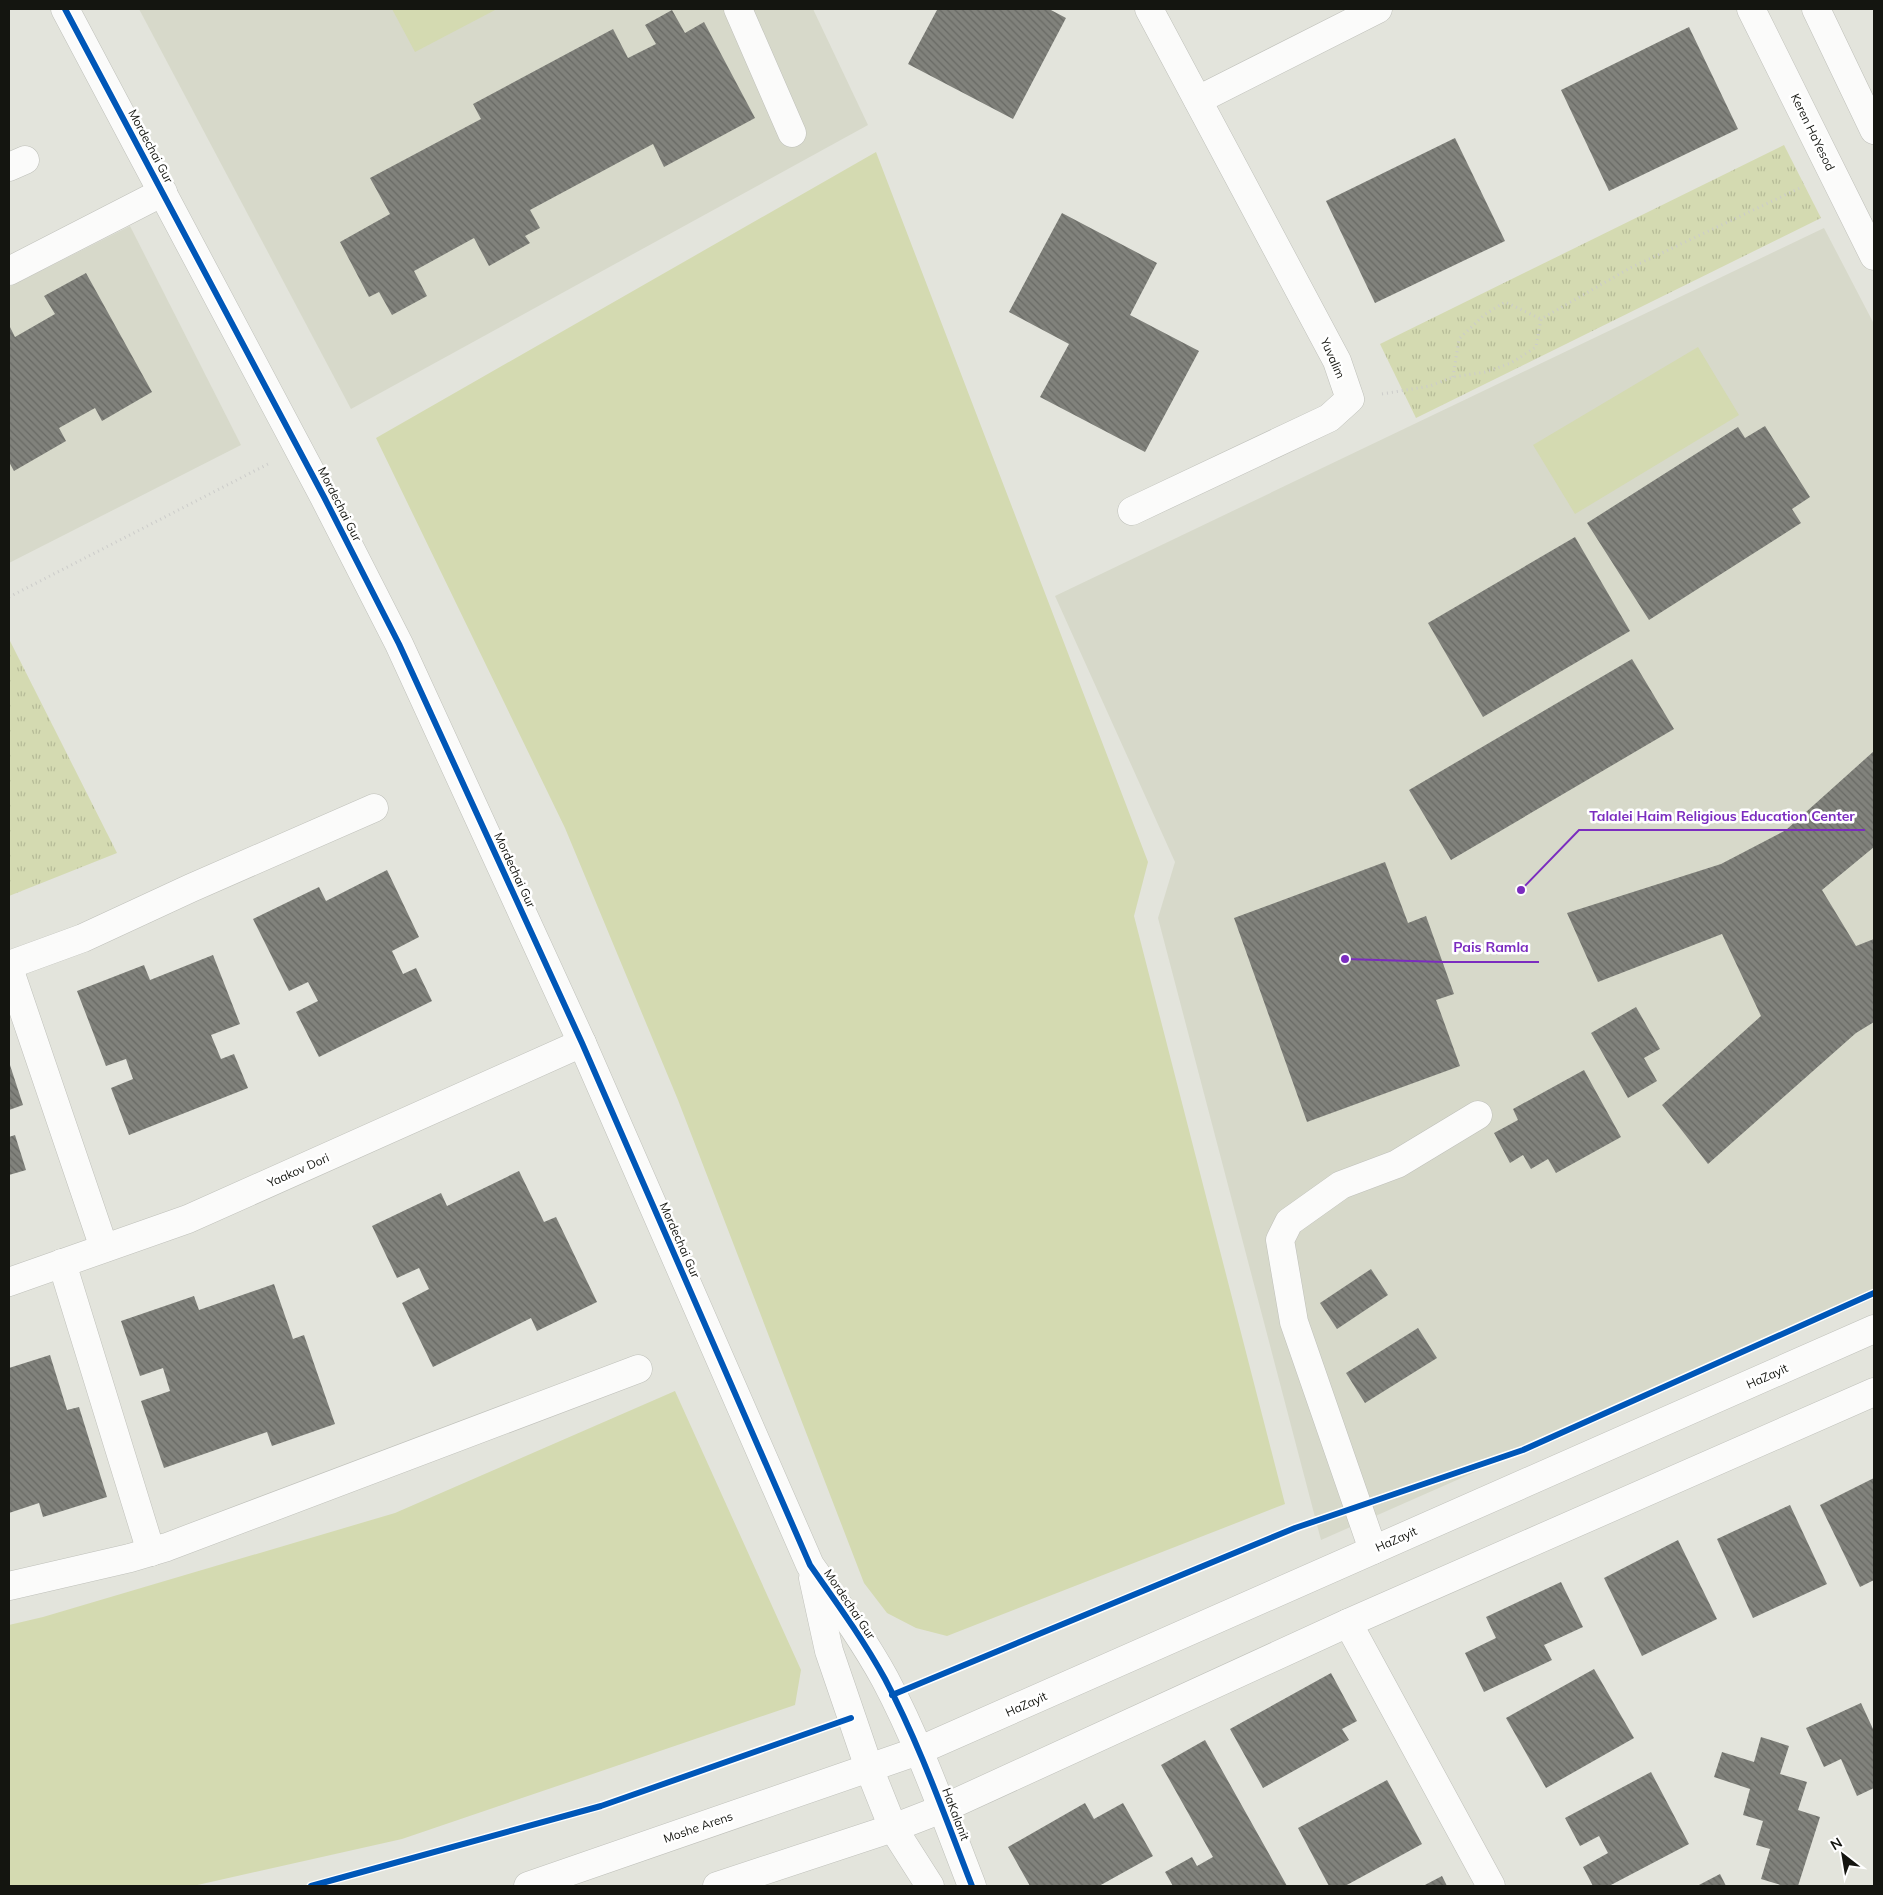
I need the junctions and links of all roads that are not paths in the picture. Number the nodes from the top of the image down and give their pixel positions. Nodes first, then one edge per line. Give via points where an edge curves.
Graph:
1 (66, 9) edge
2 (738, 9) edge
3 (1149, 9) edge
4 (1378, 9) edge
5 (1751, 9) edge
6 (1816, 9) edge
7 (1198, 100) junction
8 (1874, 130) edge
9 (792, 133) dead end
10 (163, 192) junction
11 (1874, 256) edge
12 (9, 271) edge
13 (1132, 510) dead end
14 (374, 808) dead end
15 (9, 967) edge
16 (582, 1043) junction
17 (1478, 1116) dead end
18 (104, 1248) junction
19 (62, 1263) junction
20 (9, 1282) edge
21 (1874, 1329) edge
22 (638, 1369) dead end
23 (1874, 1392) edge
24 (1373, 1550) junction
25 (151, 1552) junction
26 (810, 1565) junction
27 (9, 1586) edge
28 (1348, 1623) junction
29 (918, 1751) junction
30 (869, 1768) junction
31 (942, 1808) junction
32 (894, 1828) junction
33 (528, 1886) edge
34 (717, 1886) edge
35 (930, 1886) edge
36 (972, 1886) edge
37 (1491, 1886) edge

1 - 10 street, Mordechai Gur
2 - 9 street
3 - 7 street, Yuvalim
4 - 7 street
5 - 11 street, Keren HaYesod
6 - 8 street
7 - 13 street, Yuvalim via 1337,361 1350,399 1329,418
10 - 12 street
10 - 16 street, Mordechai Gur via 399,644
14 - 15 street via 84,938
15 - 18 street
16 - 18 street, Yaakov Dori via 188,1219
16 - 26 street, Mordechai Gur
17 - 24 street via 1397,1164 1341,1185 1289,1222 1280,1240 1294,1322
18 - 19 street, Yaakov Dori
19 - 20 street, Yaakov Dori
19 - 25 street
21 - 24 street, HaZayit
22 - 25 street
23 - 28 street
24 - 29 street, HaZayit
25 - 27 street
26 - 29 street, Mordechai Gur via 859,1635 885,1680
26 - 30 street, Mordechai Gur via 829,1651
28 - 31 street
28 - 37 street
29 - 30 street, HaZayit
29 - 31 street, HaKalanit
30 - 32 street
30 - 33 street, Moshe Arens
31 - 32 street
31 - 36 street, HaKalanit
32 - 34 street
32 - 35 street

